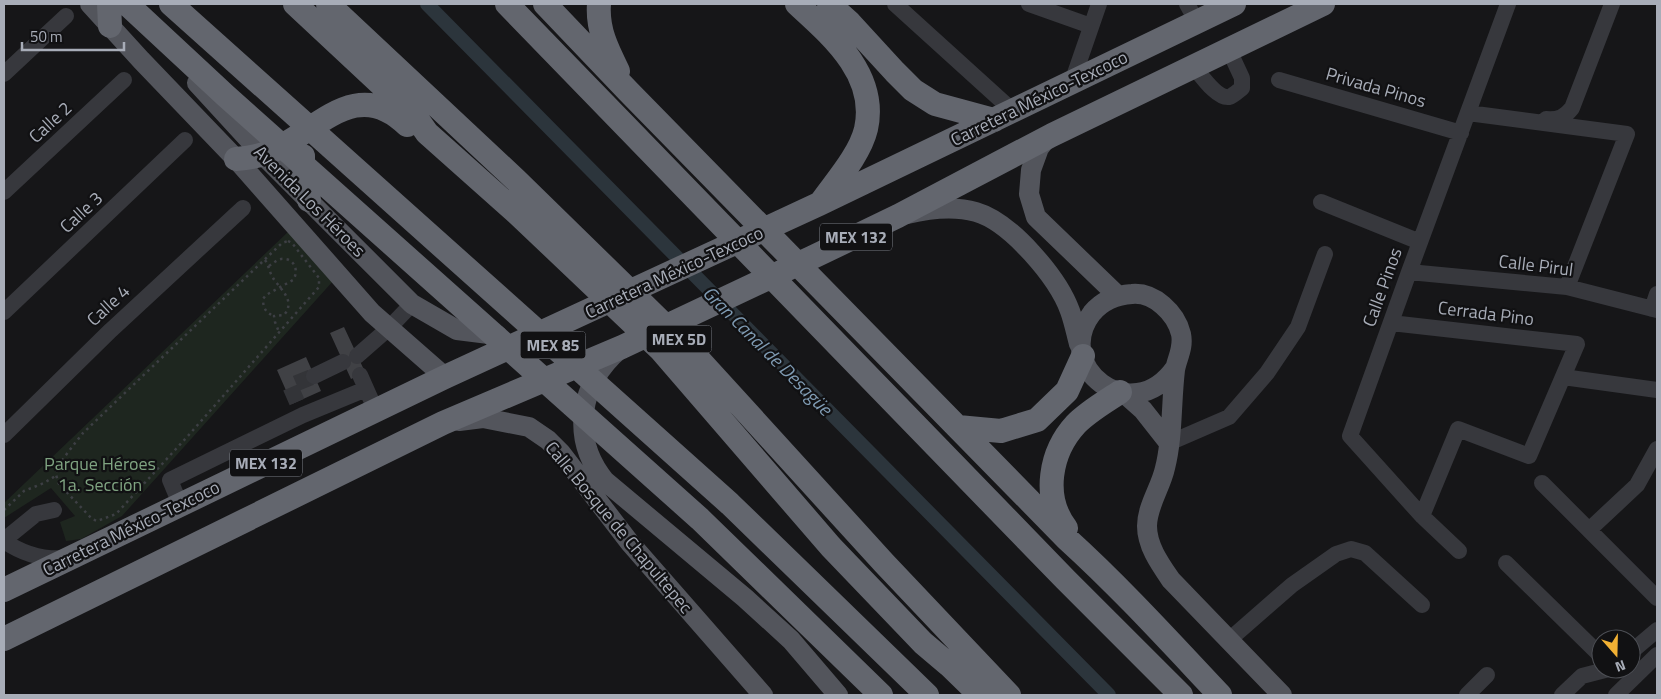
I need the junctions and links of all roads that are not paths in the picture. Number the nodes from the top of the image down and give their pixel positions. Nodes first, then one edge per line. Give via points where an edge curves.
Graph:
1 (90, 4) edge
2 (126, 4) edge
3 (171, 4) edge
4 (295, 4) edge
5 (328, 4) edge
6 (507, 4) edge
7 (545, 4) edge
8 (599, 4) edge
9 (797, 4) edge
10 (829, 4) edge
11 (894, 4) edge
12 (1029, 4) edge
13 (1099, 4) edge
14 (1234, 4) edge
15 (1323, 4) edge
16 (1508, 4) edge
17 (1612, 4) edge
18 (1192, 13) edge
19 (109, 15) edge
20 (66, 16) dead end
21 (1091, 26) junction
22 (1229, 50) junction
23 (1194, 67) junction
24 (4, 74) edge
25 (124, 80) dead end
26 (1279, 80) dead end
27 (1072, 82) junction
28 (628, 91) junction
29 (1469, 111) junction
30 (1003, 116) junction
31 (319, 121) junction
32 (427, 133) junction
33 (1461, 133) junction
34 (1046, 139) junction
35 (185, 140) dead end
36 (263, 155) junction
37 (236, 159) junction
38 (4, 192) edge
39 (310, 200) junction
40 (1321, 202) dead end
41 (819, 204) junction
42 (243, 208) dead end
43 (898, 216) junction
44 (1420, 242) junction
45 (1326, 254) dead end
46 (1409, 272) junction
47 (1567, 287) junction
48 (1118, 296) junction
49 (412, 304) junction
50 (1655, 304) edge
51 (4, 312) edge
52 (1391, 323) junction
53 (389, 328) junction
54 (529, 339) junction
55 (629, 344) junction
56 (1082, 354) junction
57 (1175, 368) junction
58 (314, 376) tunnel mouth
59 (445, 377) junction
60 (1562, 377) junction
61 (1657, 390) edge
62 (1123, 393) junction
63 (376, 410) junction
64 (443, 423) junction
65 (958, 427) junction
66 (4, 435) edge
67 (1169, 443) junction
68 (1657, 449) edge
69 (1542, 483) dead end
70 (180, 504) junction
71 (54, 510) dead end
72 (1422, 516) junction
73 (1589, 530) junction
74 (4, 541) edge
75 (1459, 551) dead end
76 (4, 554) edge
77 (68, 558) junction
78 (1506, 563) dead end
79 (1099, 568) junction
80 (4, 590) edge
81 (1657, 598) edge
82 (1422, 605) dead end
83 (1657, 630) edge
84 (4, 639) edge
85 (1229, 640) junction
86 (923, 643) junction
87 (1641, 644) edge
88 (1591, 646) edge
89 (1657, 655) edge
90 (1591, 674) edge
91 (1487, 675) dead end
92 (1625, 679) edge
93 (1629, 683) junction
94 (763, 695) edge
95 (838, 695) edge
96 (881, 695) edge
97 (922, 695) edge
98 (927, 695) edge
99 (980, 695) edge
100 (1009, 695) edge
101 (1181, 695) edge
102 (1220, 695) edge
103 (1282, 695) edge
104 (1467, 695) edge
105 (1562, 695) edge
106 (1616, 695) edge

1 - 19 main road, Avenida Los Héroes
2 - 36 main road, Avenida Los Héroes
2 - 96 highway, MEX 85 via 700,520
3 - 98 highway, MEX 85 via 730,504
4 - 32 highway via 415,116
5 - 100 highway, MEX 5D via 516,180 691,351
6 - 101 highway via 1065,580
7 - 28 highway
8 - 28 highway via 598,17 605,45
9 - 41 highway via 832,35 848,56 862,80 868,105 866,130 855,154
10 - 30 highway via 913,90 935,104
11 - 30 street
12 - 21 street
13 - 21 street
14 - 18 highway, Carretera México-Texcoco
15 - 22 highway
16 - 29 street, Calle Pinos
17 - 29 street via 1572,108 1565,117 1553,120
18 - 27 highway, Carretera México-Texcoco
19 - 37 main road, Avenida Los Héroes via 141,60
20 - 24 street
21 - 27 street
22 - 23 highway
22 - 23 street via 1242,78 1242,88 1230,97 1216,92
23 - 34 highway
25 - 38 street, Calle 2
26 - 33 street, Privada Pinos
27 - 30 highway, Carretera México-Texcoco
28 - 65 highway
29 - 33 street, Calle Pinos
29 - 47 street via 1627,134
30 - 41 highway, Carretera México-Texcoco
31 - 32 highway via 338,111 371,105 392,111 410,127
31 - 36 highway
31 - 39 highway via 308,138 303,156 303,178
32 - 86 highway via 660,349 832,547
33 - 44 street, Calle Pinos
34 - 43 highway
34 - 48 main road via 1034,159 1029,182 1036,217
35 - 51 street, Calle 3
36 - 37 highway
36 - 39 main road, Avenida Los Héroes
37 - 53 main road, Avenida Los Héroes via 372,313
39 - 49 main road, Avenida Los Héroes
40 - 44 street
41 - 54 highway, Carretera México-Texcoco / MEX 132
42 - 66 street, Calle 4 via 110,330
43 - 55 highway, MEX 132
43 - 56 main road via 927,210 968,211 984,215 1001,225 1052,278 1070,310
44 - 46 street, Calle Pinos
45 - 67 street via 1298,327 1267,373 1229,417
46 - 47 street, Calle Pirul
46 - 52 street, Calle Pinos
47 - 50 street, Calle Pirul
48 - 56 main road via 1105,301 1086,323 1081,337
48 - 57 main road via 1134,293 1165,306 1181,334 1182,350
49 - 53 street
49 - 54 main road, Avenida Los Héroes via 457,330
52 - 60 street, Cerrada Pino via 1577,344
52 - 72 street, Calle Pinos via 1350,436
53 - 58 street via 350,359
53 - 59 main road, Avenida Los Héroes
54 - 59 highway, Carretera México-Texcoco / MEX 132
55 - 64 highway, MEX 132
55 - 95 main road, Calle Bosque de Chapultepec via 605,363 588,394 584,440 592,462 605,481 746,598 791,640
56 - 62 main road via 1096,380
56 - 65 highway via 1067,391 1037,420 1001,431
57 - 62 main road via 1156,388 1140,394
57 - 67 main road
59 - 63 highway, Carretera México-Texcoco / MEX 132
60 - 61 street
60 - 72 street via 1529,456 1458,428
62 - 67 main road via 1143,410
62 - 79 highway via 1094,409 1076,424 1056,456 1051,479 1057,514
63 - 70 highway, Carretera México-Texcoco / MEX 132
63 - 70 street via 363,382 300,408 170,480
64 - 84 highway, MEX 132
64 - 94 main road, Calle Bosque de Chapultepec via 483,418 504,421 529,427 548,440 630,544
65 - 79 highway
67 - 85 main road via 1166,467 1150,508 1147,525 1150,541 1171,580
68 - 73 street via 1636,485
69 - 73 street
70 - 77 highway, Carretera México-Texcoco / MEX 132
71 - 74 street via 36,514
72 - 75 street, Calle Pinos
73 - 81 street
74 - 76 street
74 - 77 street via 42,558
77 - 80 highway, Carretera México-Texcoco / MEX 132
78 - 88 street
79 - 102 highway
82 - 85 street via 1365,553 1351,549 1336,554 1292,585
83 - 87 street
85 - 103 main road
86 - 97 highway via 929,658 930,674
86 - 99 highway
89 - 93 street
90 - 105 street via 1582,676
91 - 104 street
92 - 93 street
93 - 106 street

